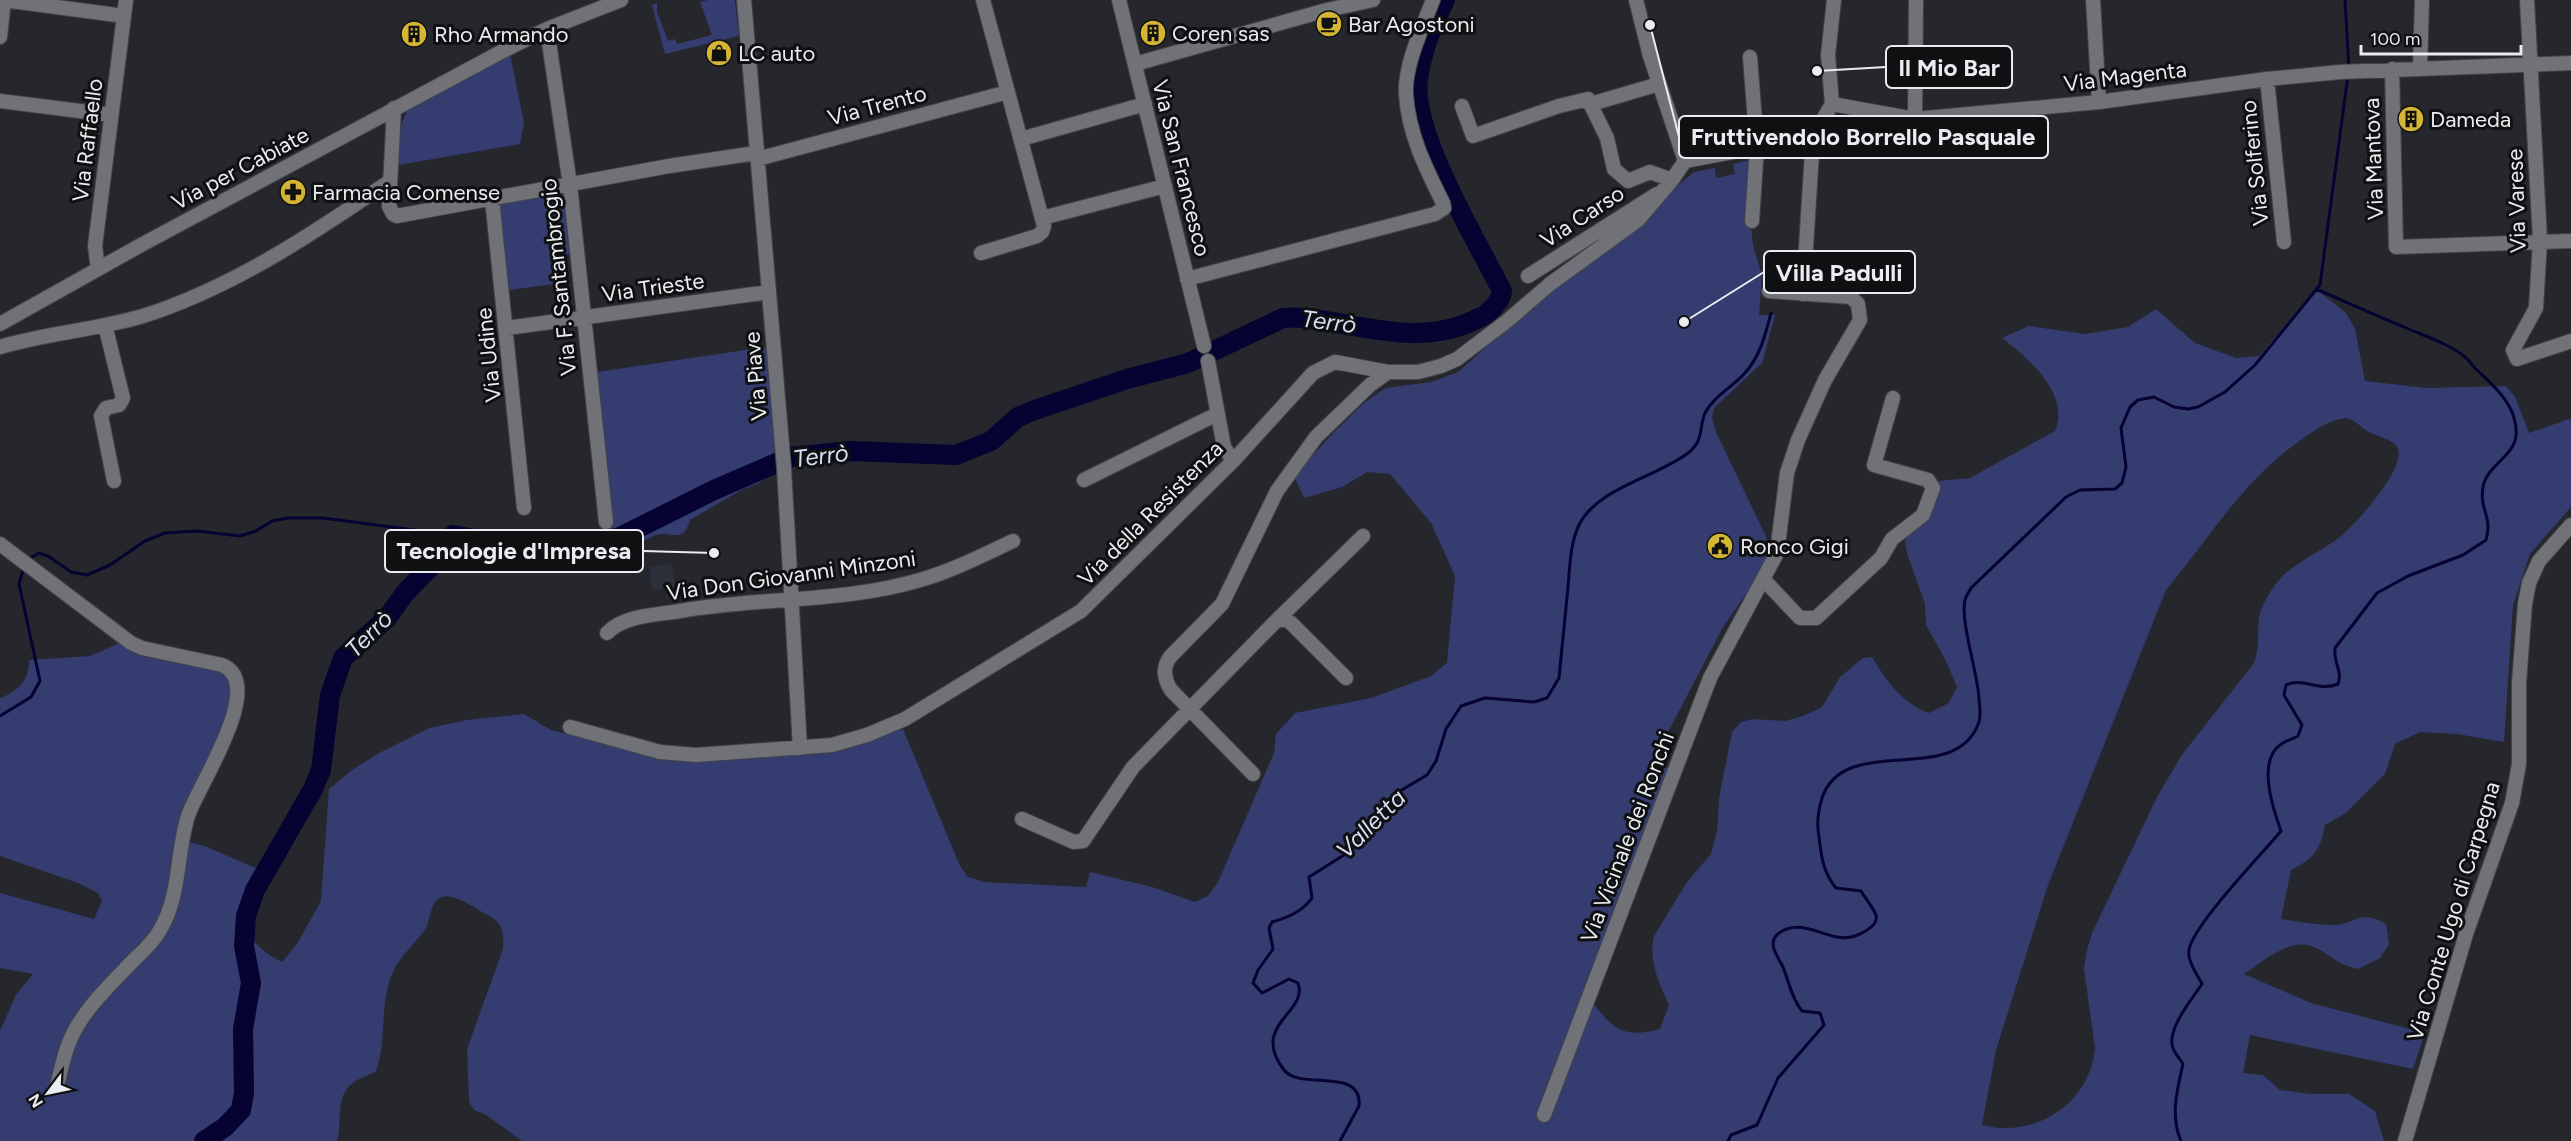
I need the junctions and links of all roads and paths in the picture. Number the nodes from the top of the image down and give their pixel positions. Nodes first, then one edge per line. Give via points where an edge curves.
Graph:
1 (4, 0) edge
2 (126, 0) edge
3 (621, 0) edge
4 (744, 0) edge
5 (983, 0) edge
6 (1119, 0) edge
7 (1373, 0) edge
8 (1433, 0) edge
9 (1636, 0) edge
10 (1834, 0) edge
11 (1916, 0) edge
12 (2093, 0) edge
13 (2421, 0) edge
14 (2527, 0) edge
15 (124, 16) junction
16 (547, 29) junction
17 (0, 38) edge
18 (1750, 57) dead end
19 (2571, 63) edge
20 (1135, 64) junction
21 (2531, 66) junction
22 (2420, 67) junction
23 (2392, 69) junction
24 (2267, 79) junction
25 (1659, 84) junction
26 (1008, 92) junction
27 (0, 101) edge
28 (2099, 102) junction
29 (1145, 104) junction
30 (1591, 104) junction
31 (1832, 104) junction
32 (1462, 106) dead end
33 (394, 108) junction
34 (111, 115) junction
35 (1915, 119) junction
36 (1813, 137) junction
37 (1021, 139) junction
38 (1757, 147) junction
39 (757, 156) junction
40 (1685, 160) junction
41 (1672, 180) junction
42 (390, 181) junction
43 (570, 185) junction
44 (1165, 186) junction
45 (1659, 193) junction
46 (492, 199) junction
47 (1042, 218) junction
48 (1752, 221) dead end
49 (2540, 240) junction
50 (2571, 241) edge
51 (2284, 242) dead end
52 (981, 253) dead end
53 (98, 269) junction
54 (1528, 276) dead end
55 (1187, 279) junction
56 (1769, 291) dead end
57 (769, 292) junction
58 (1803, 294) junction
59 (584, 319) junction
60 (0, 324) edge
61 (105, 325) junction
62 (507, 328) junction
63 (2571, 341) edge
64 (1204, 346) dead end
65 (0, 347) edge
66 (1208, 361) dead end
67 (1388, 372) junction
68 (1893, 398) dead end
69 (1217, 414) junction
70 (1233, 460) junction
71 (1084, 480) dead end
72 (114, 481) dead end
73 (524, 508) dead end
74 (606, 522) dead end
75 (2571, 525) edge
76 (1363, 536) dead end
77 (1013, 541) dead end
78 (0, 544) edge
79 (1763, 579) junction
80 (790, 600) junction
81 (1276, 621) junction
82 (607, 633) dead end
83 (1346, 678) dead end
84 (1190, 710) junction
85 (570, 727) dead end
86 (800, 748) junction
87 (1253, 774) dead end
88 (1022, 819) dead end
89 (57, 1086) dead end
90 (1544, 1115) dead end
91 (2405, 1141) edge

1 - 15 street
1 - 17 street
2 - 15 street, Via Raffaello
3 - 16 street, Via per Cabiate
4 - 39 street, Via Piave
5 - 26 street
6 - 20 street, Via San Francesco
7 - 20 street
8 - 55 street via 1410,66 1406,93 1420,155 1444,208 1435,214
9 - 25 street
10 - 31 street via 1828,55
11 - 35 street
12 - 28 street
13 - 22 street
14 - 21 street, Via Varese
15 - 34 street, Via Raffaello
16 - 33 street, Via per Cabiate
16 - 43 street, Via F. Santambrogio
18 - 38 street
19 - 21 street, Via Magenta
20 - 29 street, Via San Francesco
21 - 22 street, Via Magenta
21 - 49 street, Via Varese
22 - 23 street, Via Magenta
23 - 24 street, Via Magenta
23 - 49 street, Via Mantova via 2396,248
24 - 28 street, Via Magenta
24 - 51 street, Via Solferino
25 - 30 street
25 - 40 street
26 - 37 street
26 - 39 street, Via Trento
27 - 34 street
28 - 35 street, Via Magenta
29 - 37 street
29 - 44 street, Via San Francesco
30 - 32 street via 1588,99 1559,106 1473,136
30 - 41 street via 1607,138 1614,169 1628,181 1650,172
31 - 35 street, Via Magenta
31 - 36 street
33 - 42 street
33 - 53 street, Via per Cabiate
34 - 53 street, Via Raffaello via 95,246
36 - 38 street
36 - 58 street
37 - 47 street
38 - 40 street
38 - 48 street
39 - 43 street, Via Trento via 669,166
39 - 57 street, Via Piave
40 - 41 street, Via della Resistenza
41 - 45 street, Via della Resistenza
42 - 46 street, Via Trento via 390,209 397,216
42 - 61 street via 312,233 227,279 155,312
43 - 46 street, Via Trento
43 - 59 street, Via F. Santambrogio
44 - 47 street
44 - 55 street, Via San Francesco
45 - 54 street, Via Carso
45 - 67 street, Via della Resistenza via 1638,220 1461,356 1432,369
46 - 62 street, Via Udine
47 - 52 street via 1040,234
49 - 50 street
49 - 63 street, Via Varese via 2536,308 2513,350 2517,358
53 - 60 street, Via per Cabiate
55 - 64 street, Via San Francesco
56 - 58 street, Via Vicinale dei Ronchi
57 - 59 street, Via Trieste
57 - 80 street, Via Piave via 783,446
58 - 79 street, Via Vicinale dei Ronchi via 1851,297 1858,304 1860,320 1825,380 1798,440 1787,473 1776,553
59 - 62 street, Via Trieste
59 - 74 street, Via F. Santambrogio
61 - 65 street
61 - 72 street via 123,398 119,405 104,410 100,419
62 - 73 street, Via Udine
66 - 69 street
67 - 70 street, Via della Resistenza via 1346,363 1323,366 1304,381
67 - 84 street via 1316,437 1277,491 1221,604 1167,660 1166,681
68 - 79 street via 1874,465 1929,480 1933,488 1923,515 1892,539 1881,558 1816,618 1800,618
69 - 70 street via 1225,450
69 - 71 street
70 - 86 street, Via della Resistenza via 1095,599 1069,620 897,722 844,743
75 - 91 street, Via Conte Ugo di Carpegna via 2539,561 2529,583 2519,683 2519,764 2512,803 2466,934
76 - 81 street
77 - 80 street, Via Don Giovanni Minzoni via 921,580
78 - 89 street via 131,643 225,667 234,674 238,686 223,746 188,814 175,892 165,922 153,941 81,1020 69,1041
79 - 90 street, Via Vicinale dei Ronchi via 1710,678
80 - 82 street, Via Don Giovanni Minzoni via 658,615 626,621
80 - 86 street, Via Piave
81 - 83 street via 1285,619 1291,623
81 - 84 street
84 - 87 street
84 - 88 street via 1133,767 1083,841 1074,842
85 - 86 street, Via della Resistenza via 678,755

